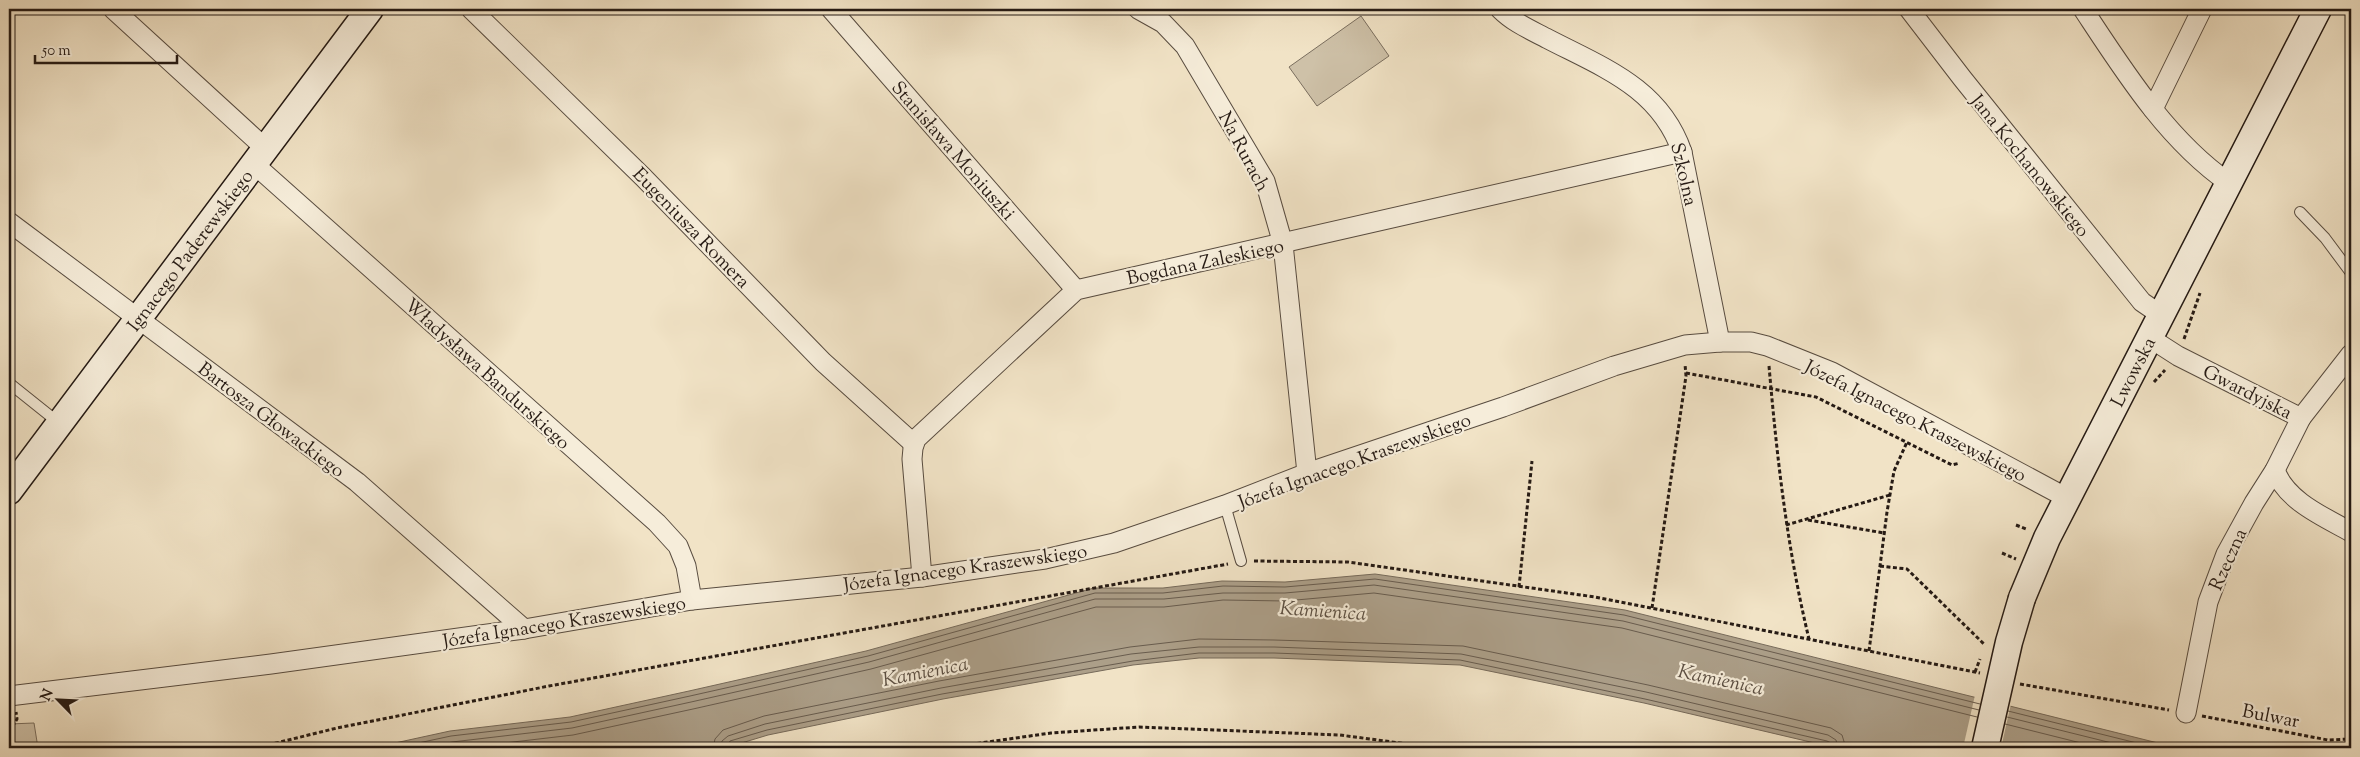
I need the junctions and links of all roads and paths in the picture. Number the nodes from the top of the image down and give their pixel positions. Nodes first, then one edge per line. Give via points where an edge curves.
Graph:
1 (113, 9) edge
2 (370, 9) edge
3 (471, 9) edge
4 (831, 9) edge
5 (1138, 9) edge
6 (1500, 9) edge
7 (1909, 9) edge
8 (2083, 9) edge
9 (2202, 9) edge
10 (2318, 9) edge
11 (2153, 109) junction
12 (1682, 152) junction
13 (260, 157) junction
14 (2229, 183) junction
15 (2300, 212) dead end
16 (9, 222) edge
17 (1283, 244) junction
18 (2351, 273) edge
19 (1076, 290) junction
20 (2200, 293) dead end
21 (2161, 315) junction
22 (138, 318) junction
23 (2186, 335) junction
24 (2150, 338) junction
25 (2190, 340) dead end
26 (1720, 342) junction
27 (1685, 346) junction
28 (1767, 346) junction
29 (2174, 353) junction
30 (2351, 354) edge
31 (1686, 373) junction
32 (9, 383) edge
33 (1771, 389) junction
34 (2301, 418) junction
35 (59, 423) junction
36 (1907, 442) junction
37 (914, 444) junction
38 (1532, 461) dead end
39 (1965, 461) dead end
40 (2275, 470) junction
41 (1307, 473) junction
42 (9, 491) edge
43 (1890, 495) junction
44 (2068, 498) junction
45 (1226, 505) junction
46 (1806, 519) junction
47 (1786, 525) junction
48 (2351, 532) edge
49 (1884, 533) junction
50 (2002, 553) dead end
51 (1241, 561) junction
52 (2021, 561) dead end
53 (1880, 566) junction
54 (922, 577) junction
55 (1519, 587) junction
56 (692, 600) junction
57 (1652, 608) junction
58 (524, 629) junction
59 (1809, 639) junction
60 (1986, 645) dead end
61 (1870, 651) junction
62 (1984, 674) dead end
63 (2012, 681) dead end
64 (9, 696) edge
65 (2186, 713) junction
66 (2351, 739) edge
67 (256, 748) edge
68 (945, 748) edge
69 (1437, 748) edge
70 (1985, 748) edge

1 - 13 street, Władysława Bandurskiego
2 - 13 street, Ignacego Paderewskiego
3 - 37 street, Eugeniusza Romera via 643,177 824,362
4 - 19 street, Stanisława Moniuszki
5 - 17 street, Na Rurach via 1164,22 1204,77 1265,182
6 - 12 street, Szkolna via 1516,23 1641,91 1670,123
7 - 21 street, Jana Kochanowskiego via 2136,295
8 - 11 street
9 - 11 street
10 - 14 street, Lwowska
11 - 14 street via 2198,159
12 - 17 street, Bogdana Zaleskiego
12 - 26 street, Szkolna
13 - 22 street, Ignacego Paderewskiego
13 - 56 street, Władysława Bandurskiego via 657,523 678,546 686,566
14 - 21 street, Lwowska
15 - 18 lane via 2325,238
16 - 22 street, Bartosza Głowackiego
17 - 19 street, Bogdana Zaleskiego
17 - 41 street, Na Rurach
19 - 37 street
20 - 23 path
21 - 24 street, Lwowska
22 - 35 street, Ignacego Paderewskiego
22 - 58 street, Bartosza Głowackiego via 356,482
23 - 25 path
23 - 29 path
24 - 29 street, Gwardyjska
24 - 44 street, Lwowska
26 - 27 street, Józefa Ignacego Kraszewskiego
26 - 28 street, Józefa Ignacego Kraszewskiego via 1751,342
27 - 31 path
27 - 41 street, Józefa Ignacego Kraszewskiego via 1614,366
28 - 33 path
28 - 44 street, Józefa Ignacego Kraszewskiego via 1832,372
29 - 34 street, Gwardyjska
30 - 34 street, Gwardyjska
31 - 33 path
31 - 57 path
32 - 35 lane
33 - 36 path via 1816,397
33 - 47 path
34 - 40 street, Rzeczna
35 - 42 street, Ignacego Paderewskiego
36 - 39 path via 1952,465
36 - 43 path via 1894,471
37 - 54 street via 912,459
38 - 55 path
40 - 48 street via 2285,489 2320,515
40 - 65 street, Rzeczna via 2226,554 2208,602
41 - 45 street, Józefa Ignacego Kraszewskiego
43 - 46 path
43 - 49 path
44 - 70 street, Lwowska, bridge via 2022,598
45 - 51 lane
45 - 54 street, Józefa Ignacego Kraszewskiego via 1114,544 1045,559
46 - 47 path
46 - 49 path
47 - 59 path
49 - 53 path
50 - 52 path
51 - 55 path via 1348,562
51 - 67 path via 549,686 338,728
53 - 60 path via 1907,568
53 - 61 path
54 - 56 street, Józefa Ignacego Kraszewskiego
55 - 57 path
56 - 58 street, Józefa Ignacego Kraszewskiego
57 - 59 path
58 - 64 street, Józefa Ignacego Kraszewskiego
59 - 61 path
61 - 62 path
63 - 65 path, Bulwar
65 - 66 path, Bulwar via 2328,740
68 - 69 path via 1051,732 1139,727 1340,735

